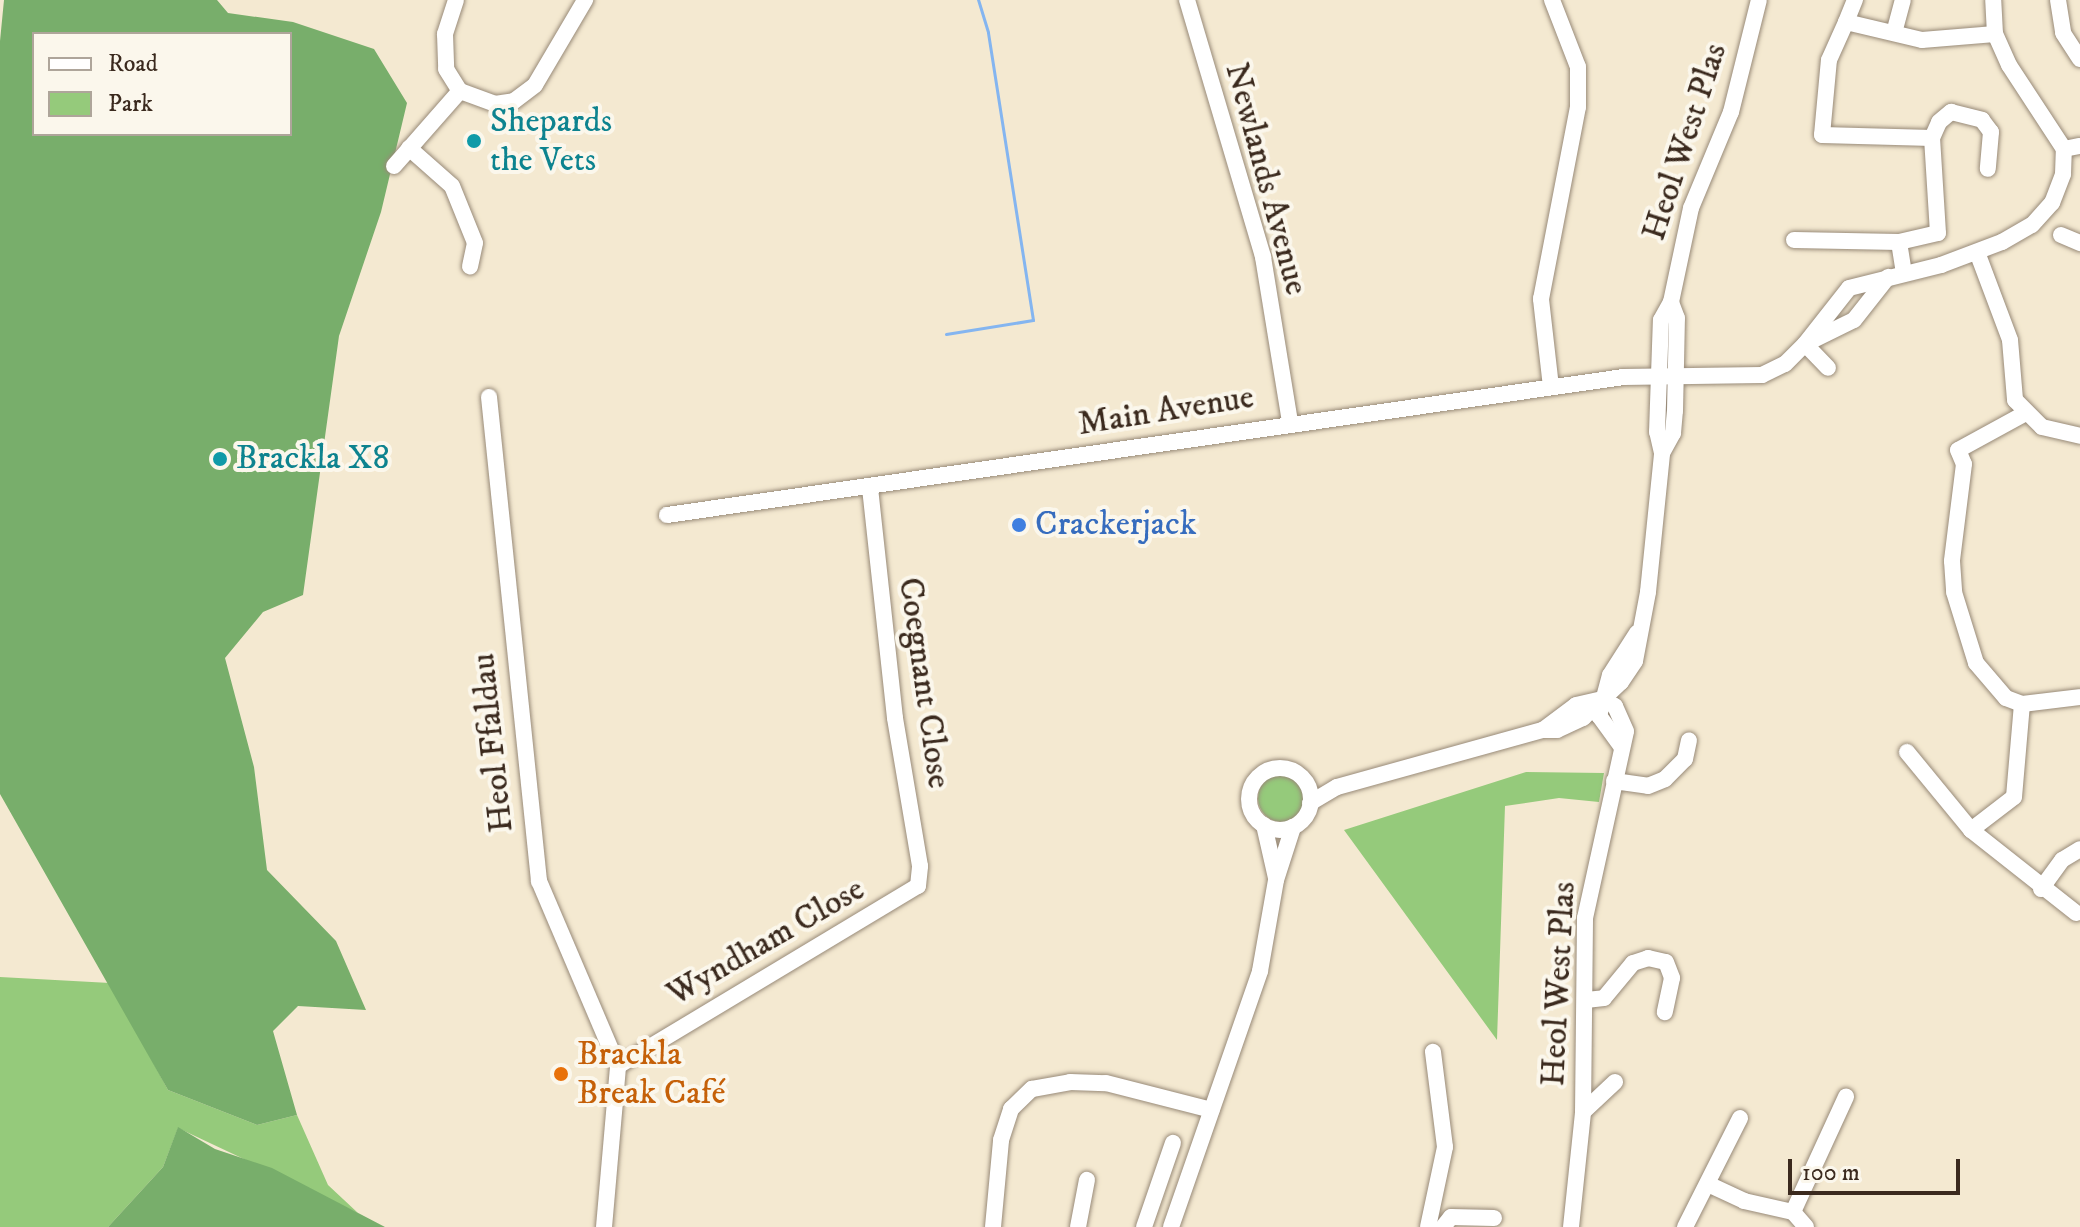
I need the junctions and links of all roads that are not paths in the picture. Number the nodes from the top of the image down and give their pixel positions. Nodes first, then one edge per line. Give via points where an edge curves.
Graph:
1 (456, 0) edge
2 (585, 0) edge
3 (1187, 0) edge
4 (1552, 0) edge
5 (1759, 0) edge
6 (1855, 0) edge
7 (1903, 0) edge
8 (1993, 0) edge
9 (2058, 0) edge
10 (1846, 22) junction
11 (1894, 33) junction
12 (1995, 34) junction
13 (2080, 59) edge
14 (460, 91) junction
15 (1932, 138) junction
16 (409, 148) junction
17 (2072, 148) edge
18 (394, 166) dead end
19 (1988, 169) dead end
20 (2061, 235) dead end
21 (1794, 240) dead end
22 (1899, 242) junction
23 (2080, 243) edge
24 (1977, 252) junction
25 (470, 266) dead end
26 (1896, 275) junction
27 (1805, 344) junction
28 (1828, 368) dead end
29 (1667, 376) junction
30 (1551, 387) junction
31 (489, 397) dead end
32 (2024, 414) junction
33 (1290, 422) junction
34 (2080, 436) edge
35 (870, 488) junction
36 (667, 515) dead end
37 (2080, 697) edge
38 (1602, 699) junction
39 (2022, 704) junction
40 (1689, 740) dead end
41 (1907, 752) dead end
42 (1304, 780) junction
43 (1614, 781) junction
44 (1337, 787) junction
45 (1310, 803) junction
46 (1264, 825) junction
47 (1293, 827) junction
48 (1971, 830) junction
49 (2080, 849) edge
50 (1276, 880) junction
51 (918, 886) joint
52 (2041, 889) junction
53 (2076, 913) dead end
54 (1586, 1000) junction
55 (1665, 1012) dead end
56 (1433, 1052) dead end
57 (618, 1066) junction
58 (1615, 1082) dead end
59 (1846, 1097) dead end
60 (1212, 1110) junction
61 (1583, 1112) junction
62 (1738, 1117) dead end
63 (1173, 1143) dead end
64 (1087, 1180) dead end
65 (1710, 1185) junction
66 (1793, 1212) junction
67 (1494, 1218) dead end
68 (604, 1227) edge
69 (993, 1227) edge
70 (1078, 1227) edge
71 (1144, 1227) edge
72 (1171, 1227) edge
73 (1428, 1227) edge
74 (1443, 1227) edge
75 (1571, 1227) edge
76 (1685, 1227) edge
77 (1806, 1227) edge

1 - 14 street via 443,51 446,69
2 - 14 street via 529,92 495,104
3 - 33 street, Newlands Avenue via 1263,257
4 - 30 street via 1578,67 1578,107 1541,299
5 - 29 street, Heol West Plas via 1731,112 1683,234 1671,302 1677,318
6 - 10 street
7 - 11 street
8 - 12 street
9 - 13 street via 2063,33
10 - 11 street
10 - 15 street via 1829,60 1822,135
11 - 12 street via 1922,40
12 - 17 street via 2009,65
14 - 16 street
15 - 19 street via 1951,112 1982,120 1991,132
15 - 22 street via 1938,233
16 - 18 street
16 - 25 street via 452,186 475,243
17 - 24 street via 2052,203 2032,225
20 - 23 street
21 - 22 street
22 - 26 street
24 - 26 street
24 - 32 street via 2010,340 2015,400
26 - 27 street via 1854,320
26 - 27 street via 1849,288
27 - 28 street
27 - 29 street, Main Avenue via 1785,364 1762,375
29 - 30 street, Main Avenue
29 - 38 street, Heol West Plas via 1673,433 1662,453 1635,661
30 - 33 street, Main Avenue
31 - 57 street, Heol Ffaldau via 537,869 545,904
32 - 34 street via 2042,427
32 - 39 street via 1958,450 1964,464 1952,561 1962,631 1976,663 1989,683
33 - 35 street, Main Avenue
35 - 36 street, Main Avenue
35 - 51 street, Coegnant Close via 895,718 920,866
37 - 39 street
38 - 43 street, Heol West Plas via 1599,716 1621,746
38 - 44 street via 1576,705 1543,730
39 - 48 street via 2014,797
40 - 43 street via 1685,759 1665,779 1648,786
41 - 48 street
42 - 44 street
42 - 45 street
42 - 46 street via 1282,768 1255,780 1249,799
43 - 54 street, Heol West Plas via 1585,918
44 - 45 street
45 - 47 street
46 - 47 street
46 - 50 street
47 - 50 street
48 - 52 street
49 - 52 street via 2062,860
50 - 60 street via 1260,971
51 - 57 street, Wyndham Close
52 - 53 street
54 - 55 street via 1604,998 1633,963 1648,958 1666,962 1672,978
54 - 61 street, Heol West Plas
56 - 73 street via 1445,1147
57 - 68 street
58 - 61 street
59 - 66 street
60 - 69 street via 1106,1083 1032,1089 1011,1109 1001,1140
60 - 72 street
61 - 75 street, Heol West Plas
62 - 65 street
63 - 71 street
64 - 70 street
65 - 66 street via 1744,1201
65 - 76 street
66 - 77 street
67 - 74 street via 1451,1217

